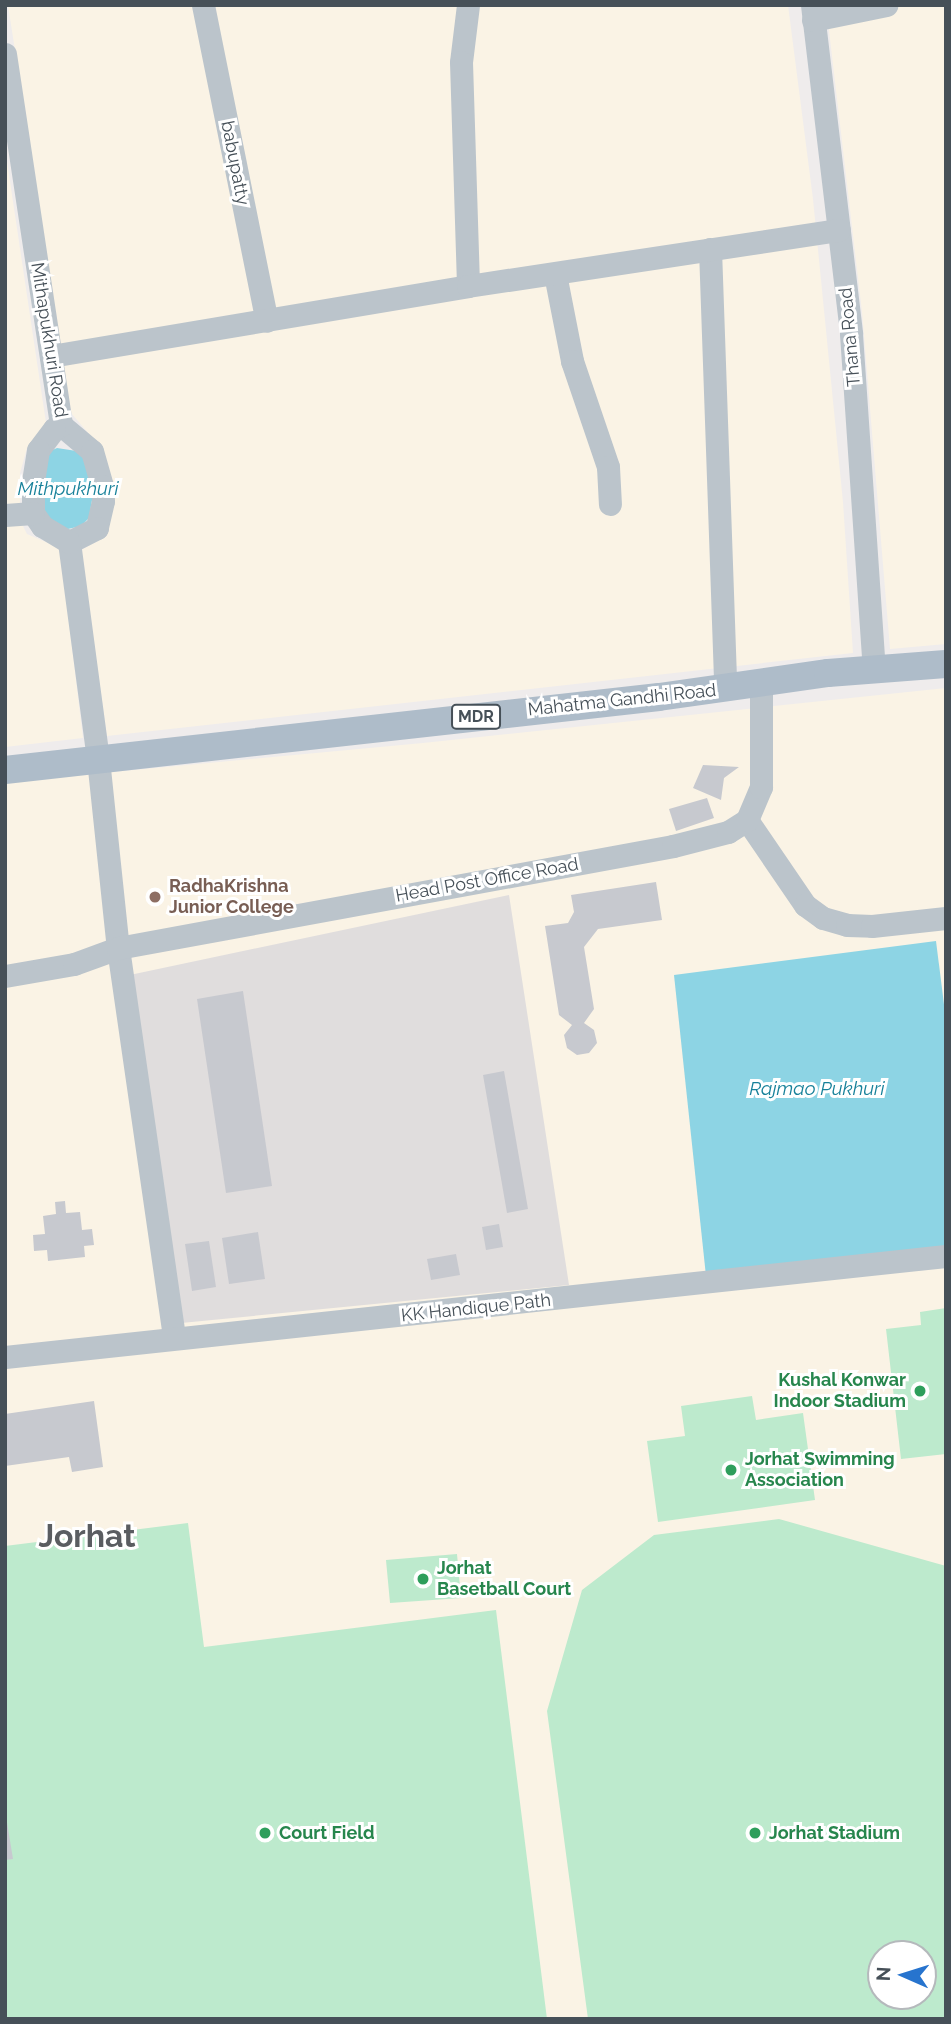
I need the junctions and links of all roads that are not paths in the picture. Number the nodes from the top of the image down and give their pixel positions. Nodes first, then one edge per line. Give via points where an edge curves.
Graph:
1 (203, 5) edge
2 (468, 5) edge
3 (886, 5) edge
4 (812, 13) edge
5 (5, 54) edge
6 (16, 192) edge
7 (839, 230) junction
8 (710, 249) junction
9 (555, 274) junction
10 (468, 286) junction
11 (267, 321) junction
12 (51, 356) junction
13 (61, 425) junction
14 (610, 504) dead end
15 (33, 513) junction
16 (5, 515) edge
17 (69, 542) junction
18 (946, 664) edge
19 (874, 670) junction
20 (761, 684) junction
21 (725, 689) junction
22 (98, 759) junction
23 (5, 770) edge
24 (747, 820) junction
25 (946, 918) edge
26 (118, 948) junction
27 (86, 957) junction
28 (5, 966) edge
29 (5, 976) edge
30 (946, 1256) edge
31 (174, 1338) junction
32 (5, 1357) edge

1 - 11 street, babupatty
2 - 10 street via 461,62
3 - 4 street
4 - 7 street, Thana Road
5 - 6 street, Mithapukhuri Road
6 - 12 street, Mithapukhuri Road
7 - 8 street
7 - 19 street, Thana Road via 851,334
8 - 9 street
8 - 21 street
9 - 10 street
9 - 14 street via 575,370 608,467
10 - 11 street
11 - 12 street
12 - 13 street, Mithapukhuri Road
13 - 15 street via 38,450
13 - 17 street, Mithapukhuri Road via 92,451 102,486 97,528
15 - 16 street
15 - 17 street via 42,526
17 - 22 street
18 - 19 main road, Mahatma Gandhi Road / MDR
19 - 20 main road, Mahatma Gandhi Road / MDR
20 - 21 main road, Mahatma Gandhi Road / MDR
20 - 24 street via 761,787
21 - 22 main road, Mahatma Gandhi Road / MDR
22 - 23 main road, Mahatma Gandhi Road / MDR
22 - 26 street
24 - 25 street via 805,905 823,918 872,926
24 - 26 street, Head Post Office Road via 715,837 673,846
26 - 27 street, Head Post Office Road
26 - 31 street
27 - 28 street, Head Post Office Road
27 - 29 street, Head Post Office Road via 74,964
30 - 31 street, KK Handique Path
31 - 32 street, KK Handique Path

